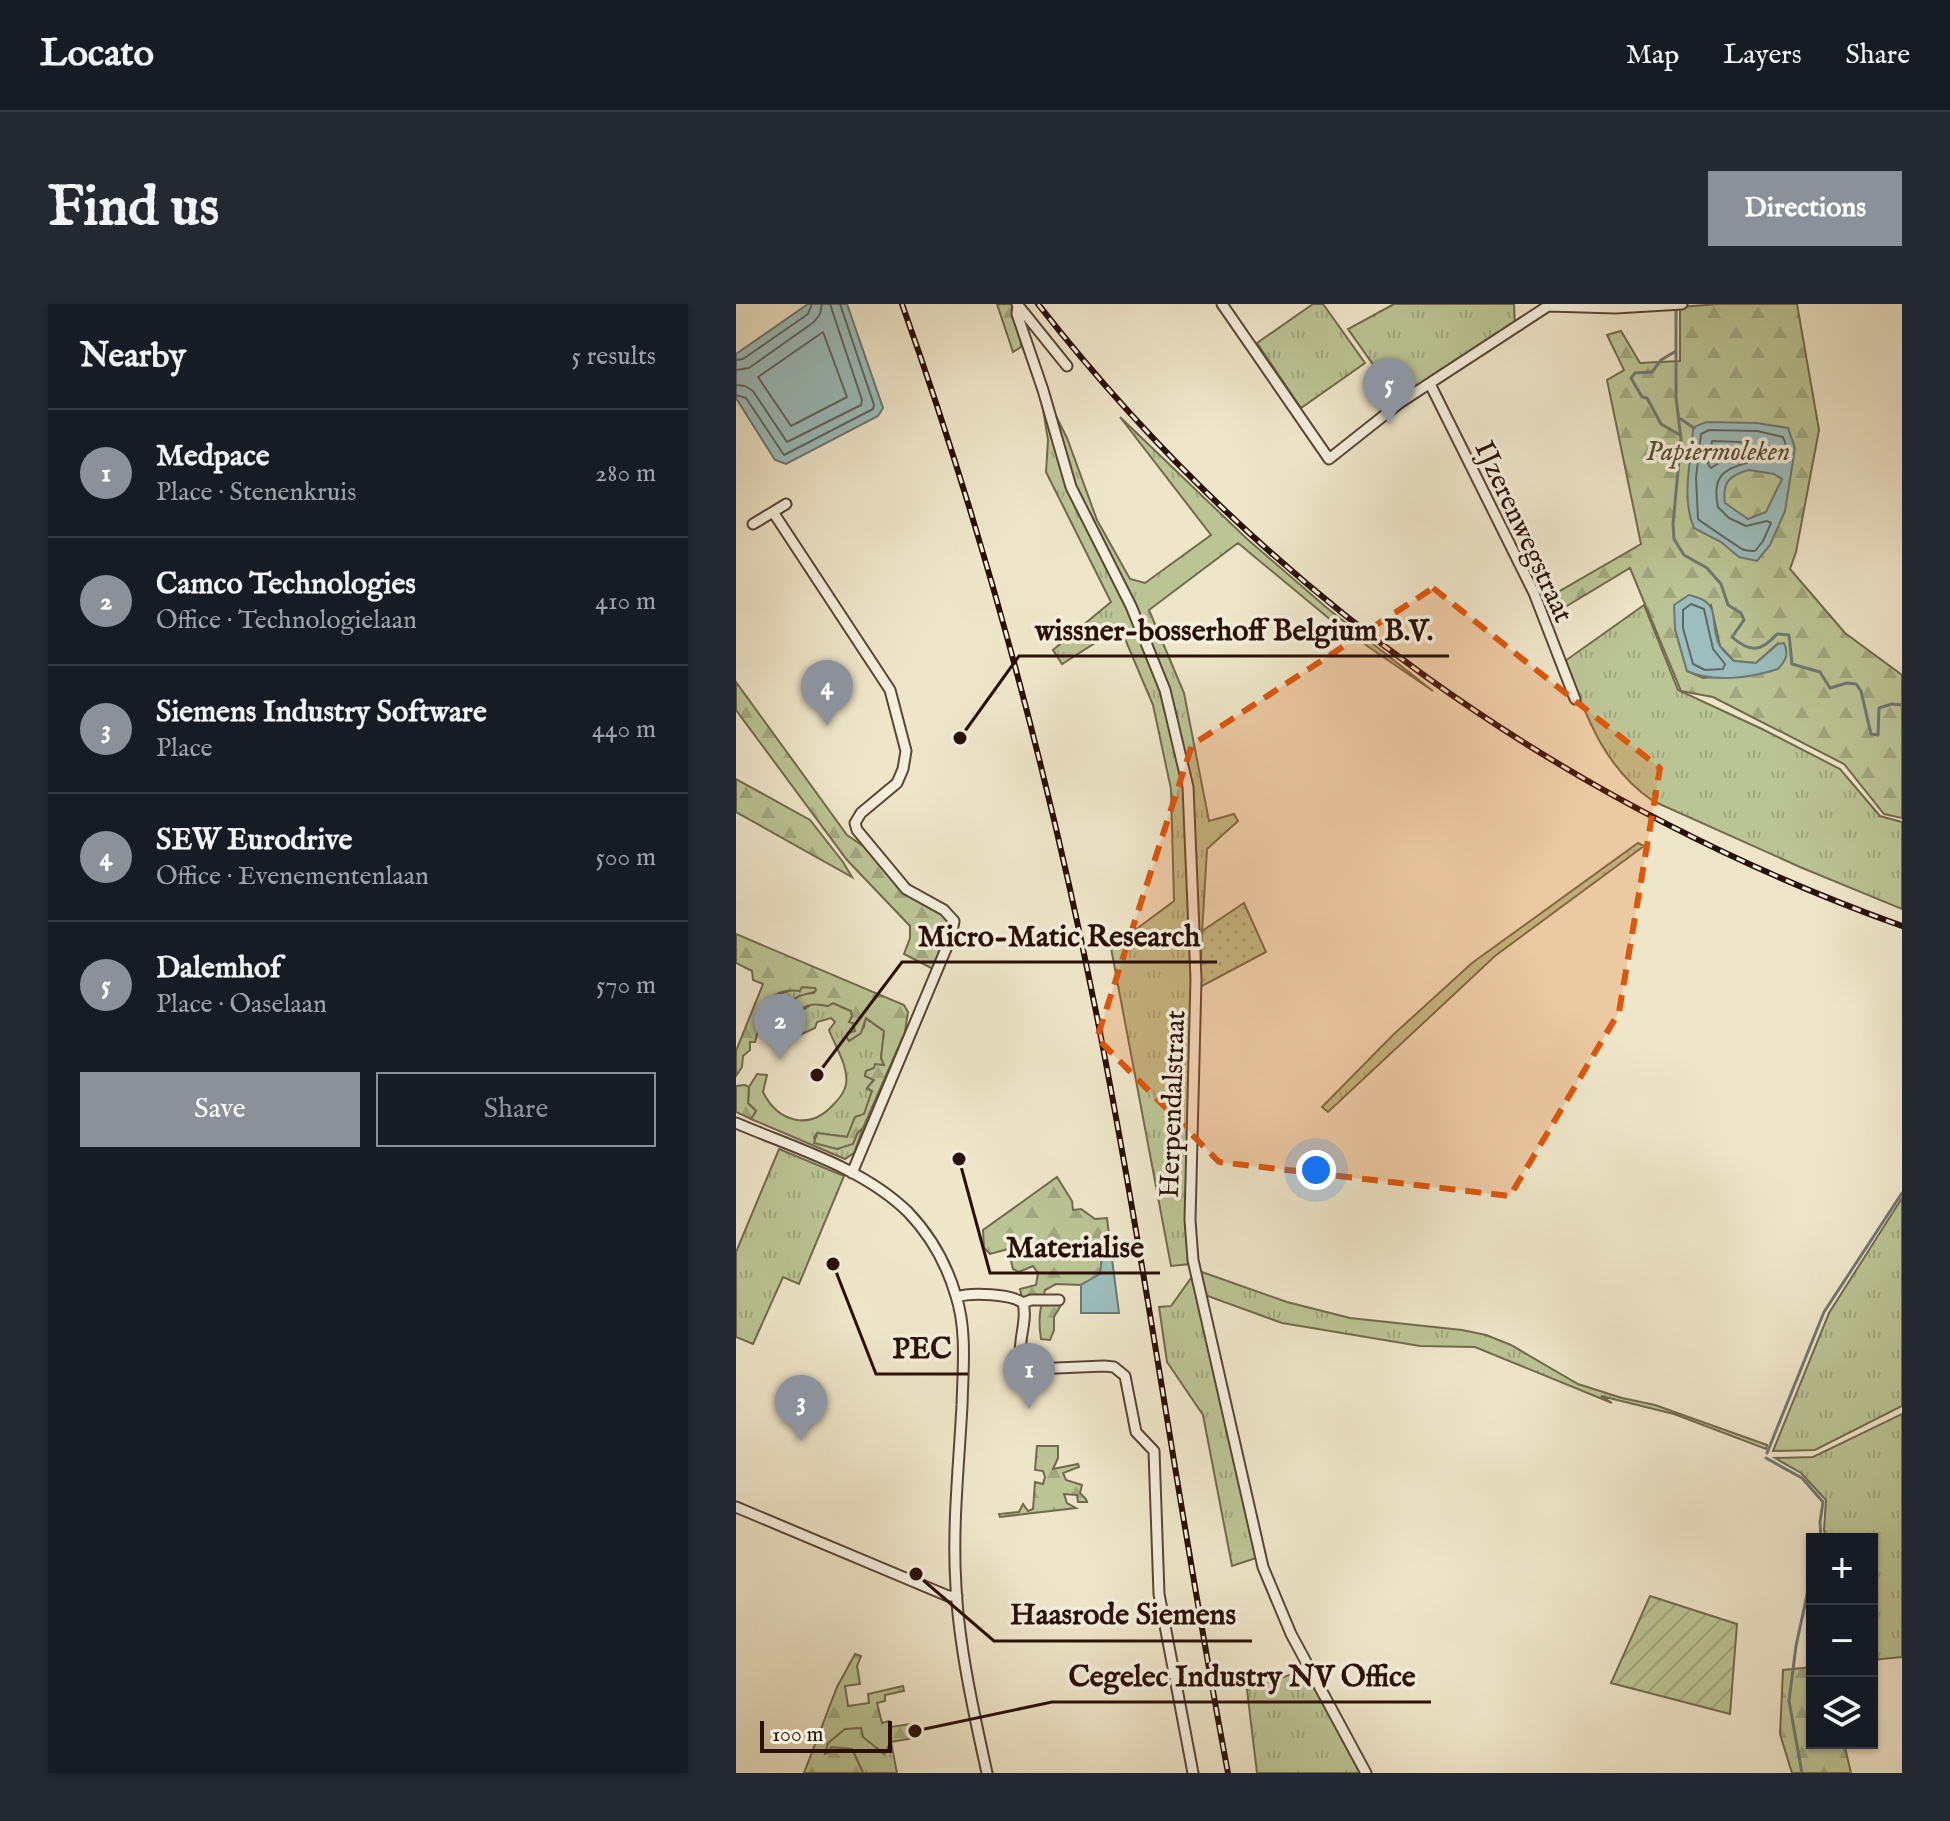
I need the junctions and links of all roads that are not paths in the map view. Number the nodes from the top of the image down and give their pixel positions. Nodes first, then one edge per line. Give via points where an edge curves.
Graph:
1 (1222, 304) edge
2 (1682, 304) edge
3 (1018, 305) edge
4 (1067, 366) dead end
5 (1430, 384) junction
6 (786, 504) dead end
7 (773, 512) junction
8 (753, 524) dead end
9 (1575, 699) dead end
10 (736, 1123) edge
11 (852, 1173) junction
12 (957, 1297) junction
13 (1059, 1300) dead end
14 (1023, 1303) junction
15 (736, 1507) edge
16 (957, 1596) junction
17 (987, 1773) edge
18 (1193, 1773) edge
19 (1366, 1773) edge

1 - 5 street via 1329,459
2 - 5 street via 1548,306
3 - 4 street
3 - 19 street, Herpendalstraat via 1071,487 1131,606 1165,690 1183,762 1196,979 1193,1260 1263,1567 1291,1634
5 - 9 street, IJzerenwegstraat via 1534,593
6 - 7 street
7 - 8 street
7 - 11 street via 890,690 906,751 903,769 897,783 861,813 857,830 906,889 954,921
10 - 11 street
11 - 12 street via 910,1214 942,1259
12 - 14 street via 973,1294
12 - 16 street via 963,1379
13 - 14 street
14 - 18 street via 1020,1353 1025,1365 1120,1370 1136,1432 1154,1451 1159,1594
15 - 16 street
16 - 17 street

